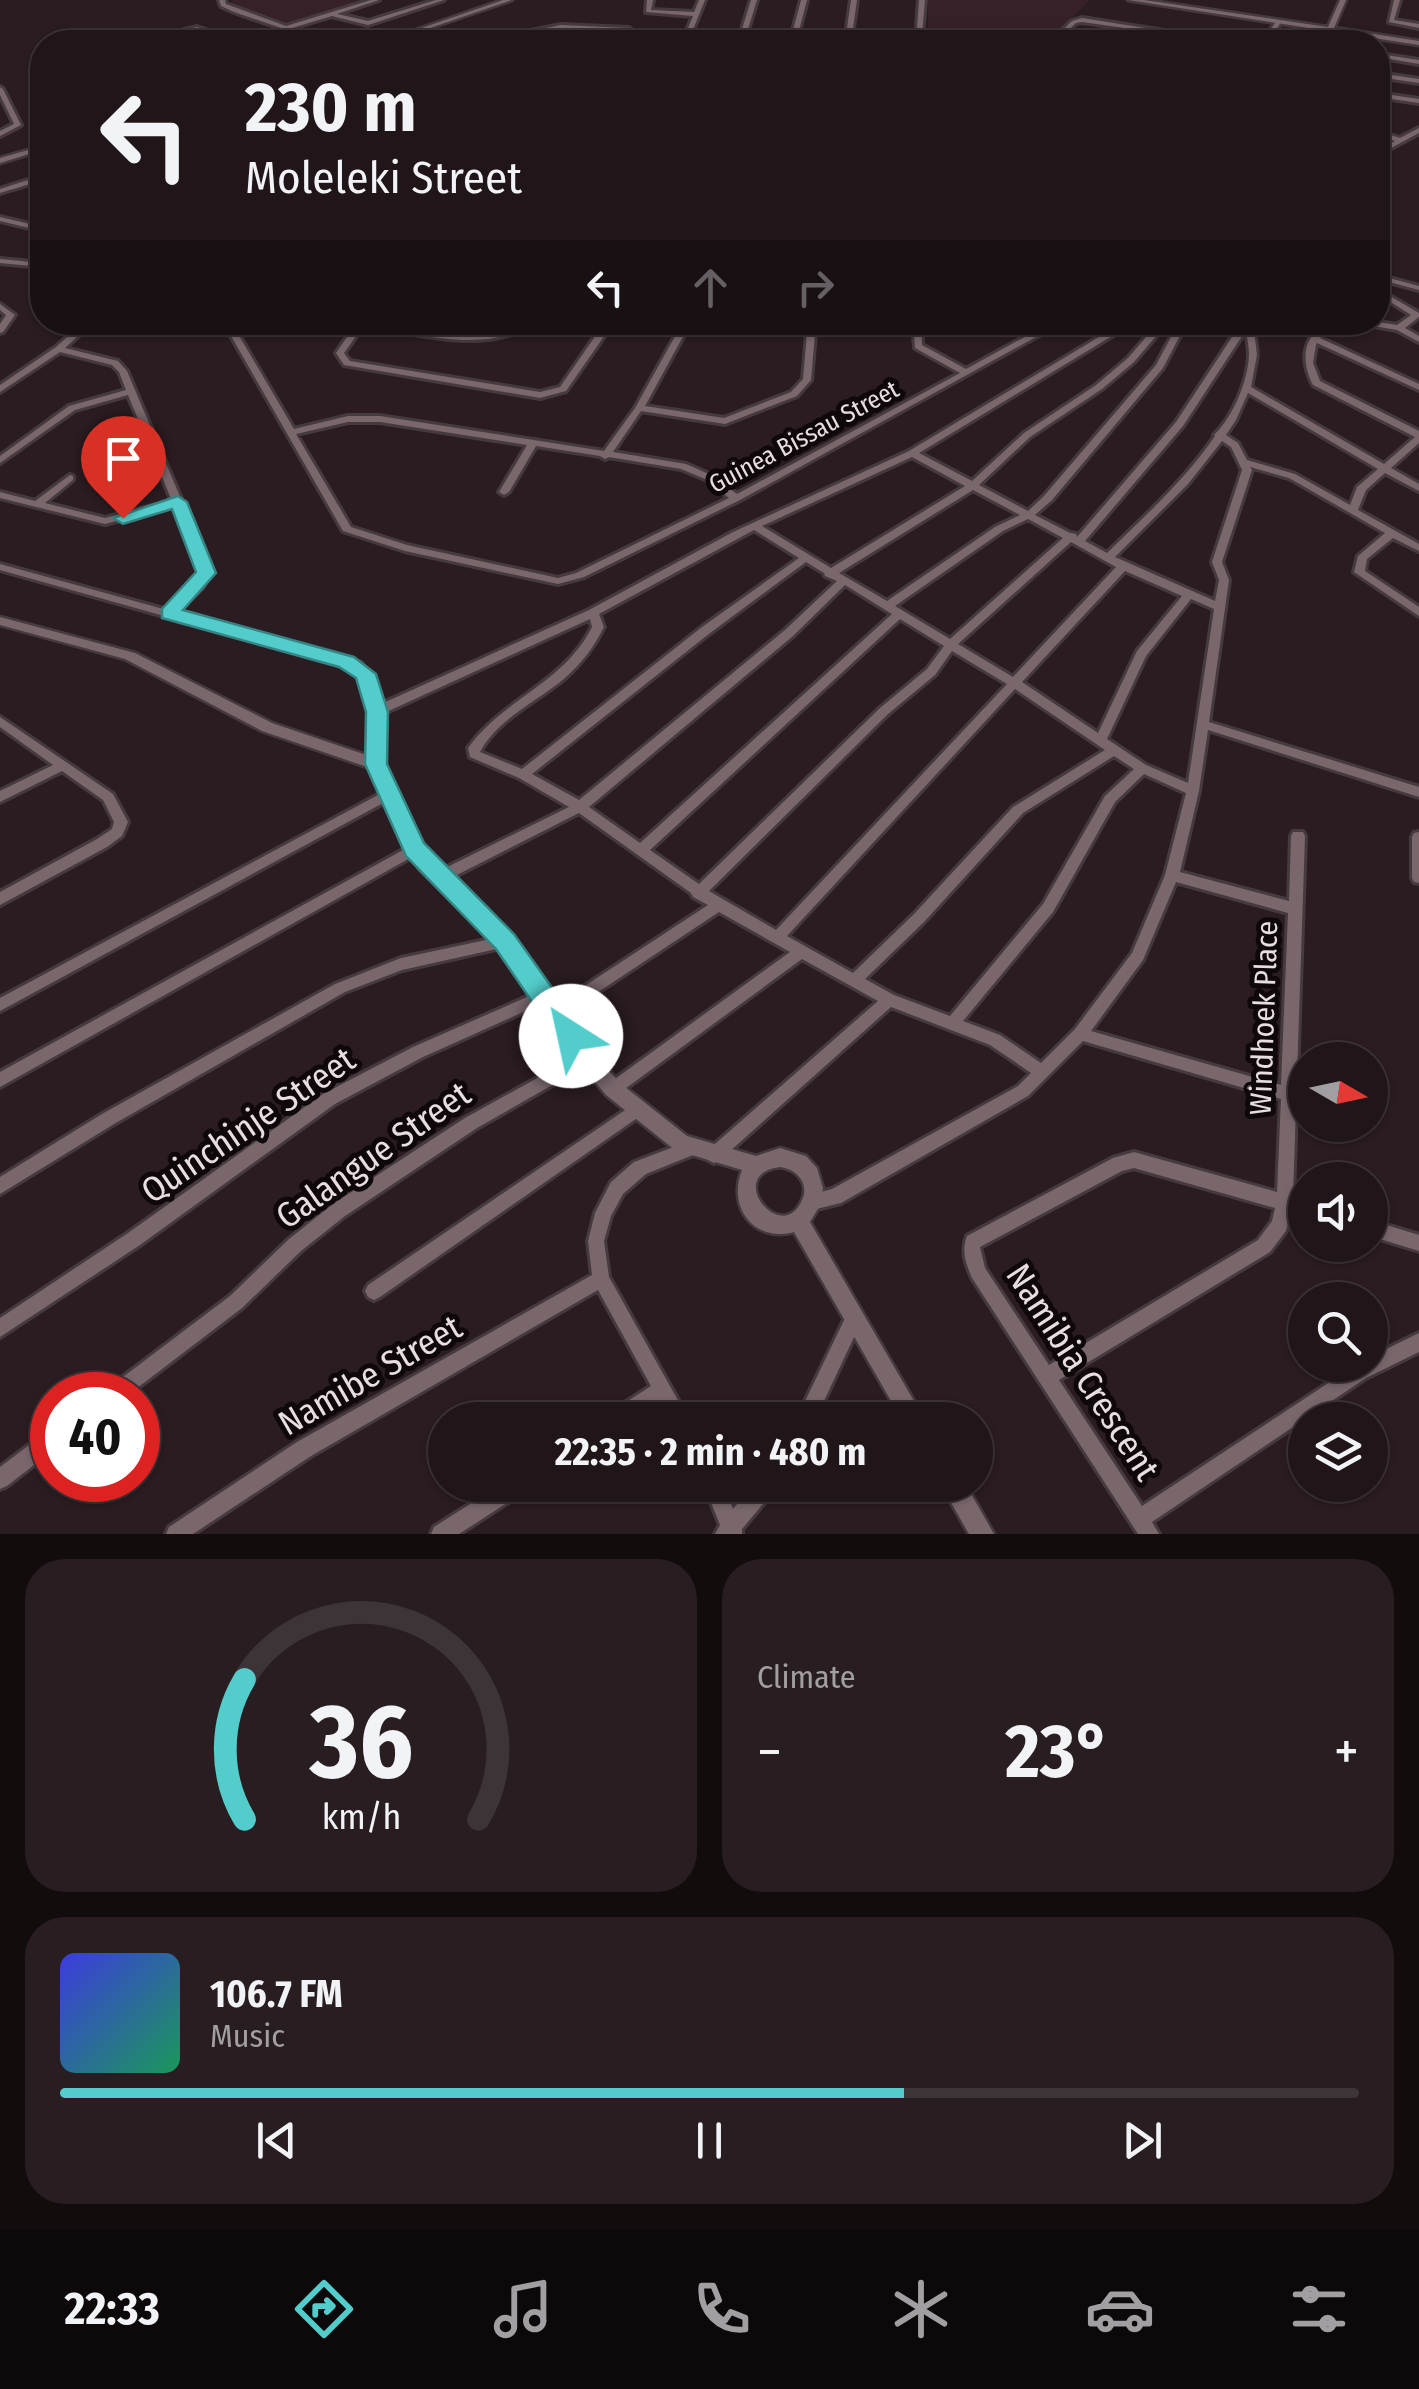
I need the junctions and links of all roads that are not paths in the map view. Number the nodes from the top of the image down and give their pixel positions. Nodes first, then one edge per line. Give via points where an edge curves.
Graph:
1 (222, 0) edge
2 (376, 0) edge
3 (442, 0) edge
4 (510, 0) edge
5 (650, 0) edge
6 (702, 0) edge
7 (754, 0) edge
8 (804, 0) edge
9 (854, 0) edge
10 (922, 0) edge
11 (1131, 0) edge
12 (1342, 0) edge
13 (1397, 0) edge
14 (331, 14) junction
15 (696, 14) junction
16 (1278, 22) junction
17 (1419, 26) edge
18 (287, 28) junction
19 (293, 30) edge
20 (420, 30) edge
21 (545, 30) edge
22 (624, 30) edge
23 (690, 30) edge
24 (745, 30) edge
25 (797, 30) edge
26 (850, 30) edge
27 (920, 30) edge
28 (1066, 30) edge
29 (1152, 30) edge
30 (1273, 30) edge
31 (1330, 30) joint
32 (1392, 40) joint
33 (1419, 43) edge
34 (1390, 46) edge
35 (1390, 58) edge
36 (1419, 62) edge
37 (1390, 77) edge
38 (1419, 81) edge
39 (0, 90) edge
40 (1390, 97) edge
41 (1419, 102) edge
42 (1419, 130) edge
43 (0, 134) edge
44 (1390, 137) edge
45 (1399, 140) junction
46 (1390, 146) edge
47 (30, 152) edge
48 (0, 162) edge
49 (30, 182) edge
50 (0, 191) edge
51 (0, 219) edge
52 (30, 226) edge
53 (0, 261) edge
54 (30, 264) edge
55 (1390, 280) edge
56 (1419, 288) edge
57 (1390, 299) edge
58 (0, 306) edge
59 (1390, 326) edge
60 (1399, 328) junction
61 (0, 330) edge
62 (75, 335) edge
63 (234, 335) edge
64 (353, 335) edge
65 (463, 335) edge
66 (510, 335) edge
67 (601, 335) edge
68 (680, 335) edge
69 (811, 335) edge
70 (918, 335) edge
71 (1035, 335) edge
72 (1110, 335) edge
73 (1153, 335) edge
74 (1176, 335) edge
75 (1239, 335) edge
76 (1252, 335) edge
77 (1317, 335) edge
78 (1314, 338) junction
79 (1419, 339) edge
80 (59, 349) junction
81 (966, 372) junction
82 (1419, 387) edge
83 (0, 389) edge
84 (1248, 390) junction
85 (131, 391) junction
86 (639, 408) junction
87 (292, 432) junction
88 (1219, 435) junction
89 (1419, 436) edge
90 (532, 444) junction
91 (912, 453) junction
92 (606, 456) junction
93 (0, 460) edge
94 (1245, 462) junction
95 (1383, 469) junction
96 (70, 478) dead end
97 (975, 484) junction
98 (1419, 488) edge
99 (504, 492) dead end
100 (0, 495) edge
101 (736, 498) junction
102 (178, 502) junction
103 (36, 505) junction
104 (1353, 511) junction
105 (1030, 514) junction
106 (754, 526) junction
107 (1392, 533) junction
108 (1076, 539) junction
109 (1419, 548) edge
110 (1108, 558) junction
111 (804, 559) junction
112 (1124, 566) junction
113 (0, 567) edge
114 (828, 574) junction
115 (842, 582) junction
116 (1188, 596) junction
117 (1219, 607) junction
118 (892, 611) junction
119 (1419, 612) edge
120 (170, 613) junction
121 (592, 613) junction
122 (0, 621) edge
123 (950, 646) junction
124 (1016, 684) junction
125 (377, 712) junction
126 (0, 721) edge
127 (1203, 724) junction
128 (1100, 741) junction
129 (1114, 750) junction
130 (376, 764) junction
131 (61, 766) junction
132 (1142, 768) junction
133 (523, 775) junction
134 (1193, 791) junction
135 (1419, 792) edge
136 (391, 793) junction
137 (0, 797) edge
138 (580, 807) junction
139 (1298, 836) dead end
140 (1419, 837) edge
141 (414, 849) junction
142 (640, 850) junction
143 (1172, 875) junction
144 (440, 877) junction
145 (1419, 878) edge
146 (698, 892) junction
147 (0, 899) edge
148 (719, 905) junction
149 (1296, 910) junction
150 (778, 937) junction
151 (505, 942) junction
152 (802, 950) junction
153 (855, 980) junction
154 (543, 996) junction
155 (889, 1000) junction
156 (0, 1005) edge
157 (556, 1014) junction
158 (953, 1023) junction
159 (1080, 1034) junction
160 (1291, 1042) edge
161 (586, 1058) junction
162 (1043, 1073) junction
163 (0, 1080) edge
164 (613, 1089) junction
165 (1288, 1094) edge
166 (637, 1109) junction
167 (1288, 1130) edge
168 (692, 1148) junction
169 (714, 1155) junction
170 (756, 1165) junction
171 (0, 1186) edge
172 (1286, 1202) junction
173 (805, 1211) junction
174 (1388, 1234) edge
175 (1419, 1243) edge
176 (600, 1279) junction
177 (374, 1290) dead end
178 (854, 1318) junction
179 (0, 1328) edge
180 (1419, 1342) edge
181 (143, 1372) edge
182 (1047, 1377) junction
183 (663, 1389) junction
184 (643, 1402) edge
185 (670, 1402) edge
186 (814, 1402) edge
187 (903, 1402) edge
188 (30, 1456) edge
189 (0, 1479) edge
190 (491, 1502) edge
191 (720, 1502) edge
192 (753, 1502) edge
193 (963, 1502) edge
194 (1144, 1526) edge
195 (730, 1532) edge
196 (176, 1534) edge
197 (441, 1534) edge
198 (982, 1534) edge

1 - 18 street
2 - 14 street
3 - 14 street via 368,23
4 - 20 street
5 - 15 street via 648,11
6 - 15 street
7 - 24 street
8 - 25 street
9 - 26 street
10 - 27 street
11 - 16 street
12 - 31 street
13 - 17 street via 1391,20
14 - 18 street
15 - 23 street
16 - 30 street
16 - 31 street
18 - 19 street
21 - 22 street
28 - 29 street via 1086,20
32 - 33 street
32 - 34 street
35 - 36 street
37 - 38 street
39 - 43 street via 18,125
40 - 41 street
42 - 45 street
44 - 45 street
45 - 46 street
47 - 48 street
49 - 50 street
51 - 52 street
53 - 54 street
55 - 56 street
57 - 60 street via 1417,315
58 - 61 street via 11,316
59 - 60 street
60 - 79 street
62 - 80 street
63 - 87 street
64 - 67 street via 340,354 347,363 540,395 563,389
65 - 66 street
68 - 86 street
69 - 86 street via 807,380 794,394 726,420
70 - 81 street via 918,346
71 - 81 street, Guinea Bissau Street
72 - 91 street
73 - 97 street via 1099,387 1028,434
74 - 105 street via 1160,366
75 - 108 street via 1180,424
76 - 84 street
77 - 78 street
78 - 82 street
78 - 89 street via 1308,360 1316,383
80 - 83 street
80 - 85 street via 119,365
81 - 101 street, Guinea Bissau Street
84 - 88 street
84 - 95 street
85 - 93 street via 72,408
85 - 102 street
86 - 92 street
87 - 90 street via 380,419
87 - 101 street, Guinea Bissau Street via 353,534 544,580 565,580
88 - 94 street
88 - 110 street via 1188,477
89 - 95 street
90 - 92 street
90 - 99 street
91 - 97 street
91 - 106 street
92 - 101 street via 693,469
94 - 104 street via 1280,471
94 - 117 street via 1218,562 1224,580
95 - 98 street
95 - 104 street via 1361,489
96 - 103 street
97 - 105 street
97 - 114 street
100 - 103 street
102 - 103 street via 105,521
102 - 120 street via 206,573
104 - 107 street
105 - 108 street
105 - 118 street via 999,528
106 - 111 street
106 - 121 street
107 - 109 street
107 - 119 street via 1362,558 1360,572
108 - 110 street
108 - 123 street
110 - 112 street
111 - 114 street
111 - 133 street
112 - 116 street
112 - 124 street
113 - 120 street
114 - 115 street
115 - 118 street
115 - 138 street
116 - 117 street
116 - 128 street via 1141,654
117 - 127 street
118 - 123 street
118 - 142 street
120 - 125 street via 356,666 370,684
121 - 125 street
121 - 133 street via 598,626 582,654 474,748 486,762
122 - 130 street via 130,656 267,727
123 - 124 street
123 - 146 street via 931,672
124 - 128 street
124 - 150 street
125 - 130 street
126 - 131 street
127 - 134 street
127 - 135 street
128 - 129 street
129 - 132 street
129 - 153 street via 1018,810
130 - 136 street
131 - 137 street
131 - 147 street via 108,797 120,827
132 - 134 street
132 - 158 street via 1110,799 1048,908
133 - 138 street
134 - 143 street
136 - 141 street
136 - 156 street
138 - 142 street
138 - 144 street
139 - 149 street, Windhoek Place
140 - 145 street
141 - 144 street
141 - 163 street
142 - 146 street
143 - 149 street
143 - 159 street via 1138,956
144 - 151 street
146 - 148 street
148 - 150 street
148 - 157 street
149 - 160 street, Windhoek Place
150 - 152 street
151 - 154 street
151 - 171 street via 401,964 340,988
152 - 153 street
152 - 164 street
153 - 155 street
154 - 157 street
154 - 179 street, Quinchinje Street via 328,1099
155 - 158 street
155 - 169 street
157 - 161 street
158 - 162 street via 1010,1048
159 - 162 street
159 - 165 street
161 - 164 street
161 - 181 street, Galangue Street via 470,1123 339,1210 236,1302
162 - 173 street via 1001,1104
164 - 166 street
166 - 168 street
166 - 177 street
167 - 172 street, Windhoek Place
168 - 169 street
168 - 176 street via 640,1168 618,1188 596,1241
169 - 170 street
170 - 173 street via 774,1158 796,1162 811,1180
170 - 173 street via 746,1186 750,1206 766,1221 788,1224
172 - 182 street via 1264,1246
172 - 182 street, Namibia Crescent via 1126,1161 973,1242 978,1272
173 - 178 street
174 - 175 street
176 - 183 street
176 - 196 street, Namibe Street via 304,1449
178 - 186 street
178 - 187 street
180 - 194 street via 1360,1372
182 - 194 street, Namibia Crescent
183 - 184 street
183 - 185 street
188 - 189 street
190 - 197 street
191 - 195 street
192 - 195 street
193 - 198 street

